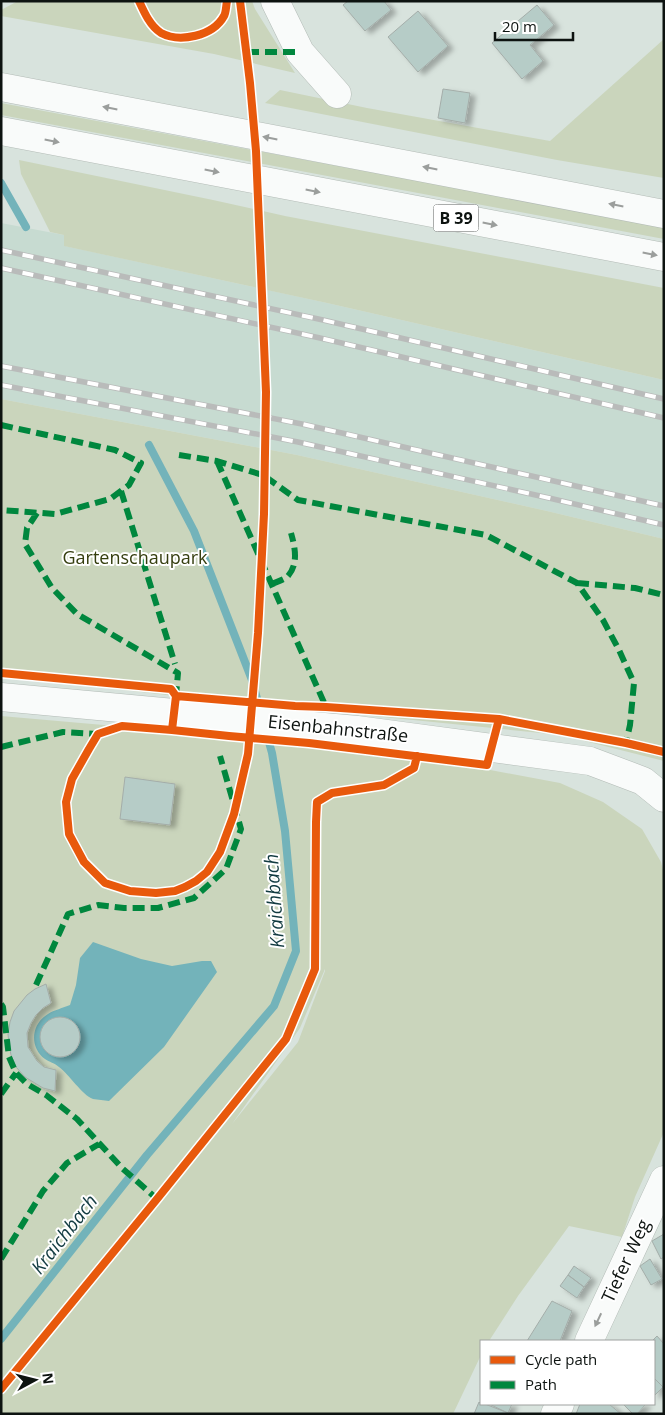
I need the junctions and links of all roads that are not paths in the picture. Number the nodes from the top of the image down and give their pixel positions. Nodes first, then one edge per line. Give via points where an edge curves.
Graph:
1 (275, 1) edge
2 (1, 87) edge
3 (337, 94) dead end
4 (3, 132) edge
5 (664, 214) edge
6 (664, 257) edge
7 (1, 697) edge
8 (664, 798) edge
9 (664, 1180) edge
10 (589, 1340) edge

1 - 3 main road via 300,52
5 -> 2 main road, B 39
4 -> 6 main road, B 39
7 - 8 main road, Eisenbahnstraße via 357,730 590,760 644,781
9 -> 10 main road, Tiefer Weg

